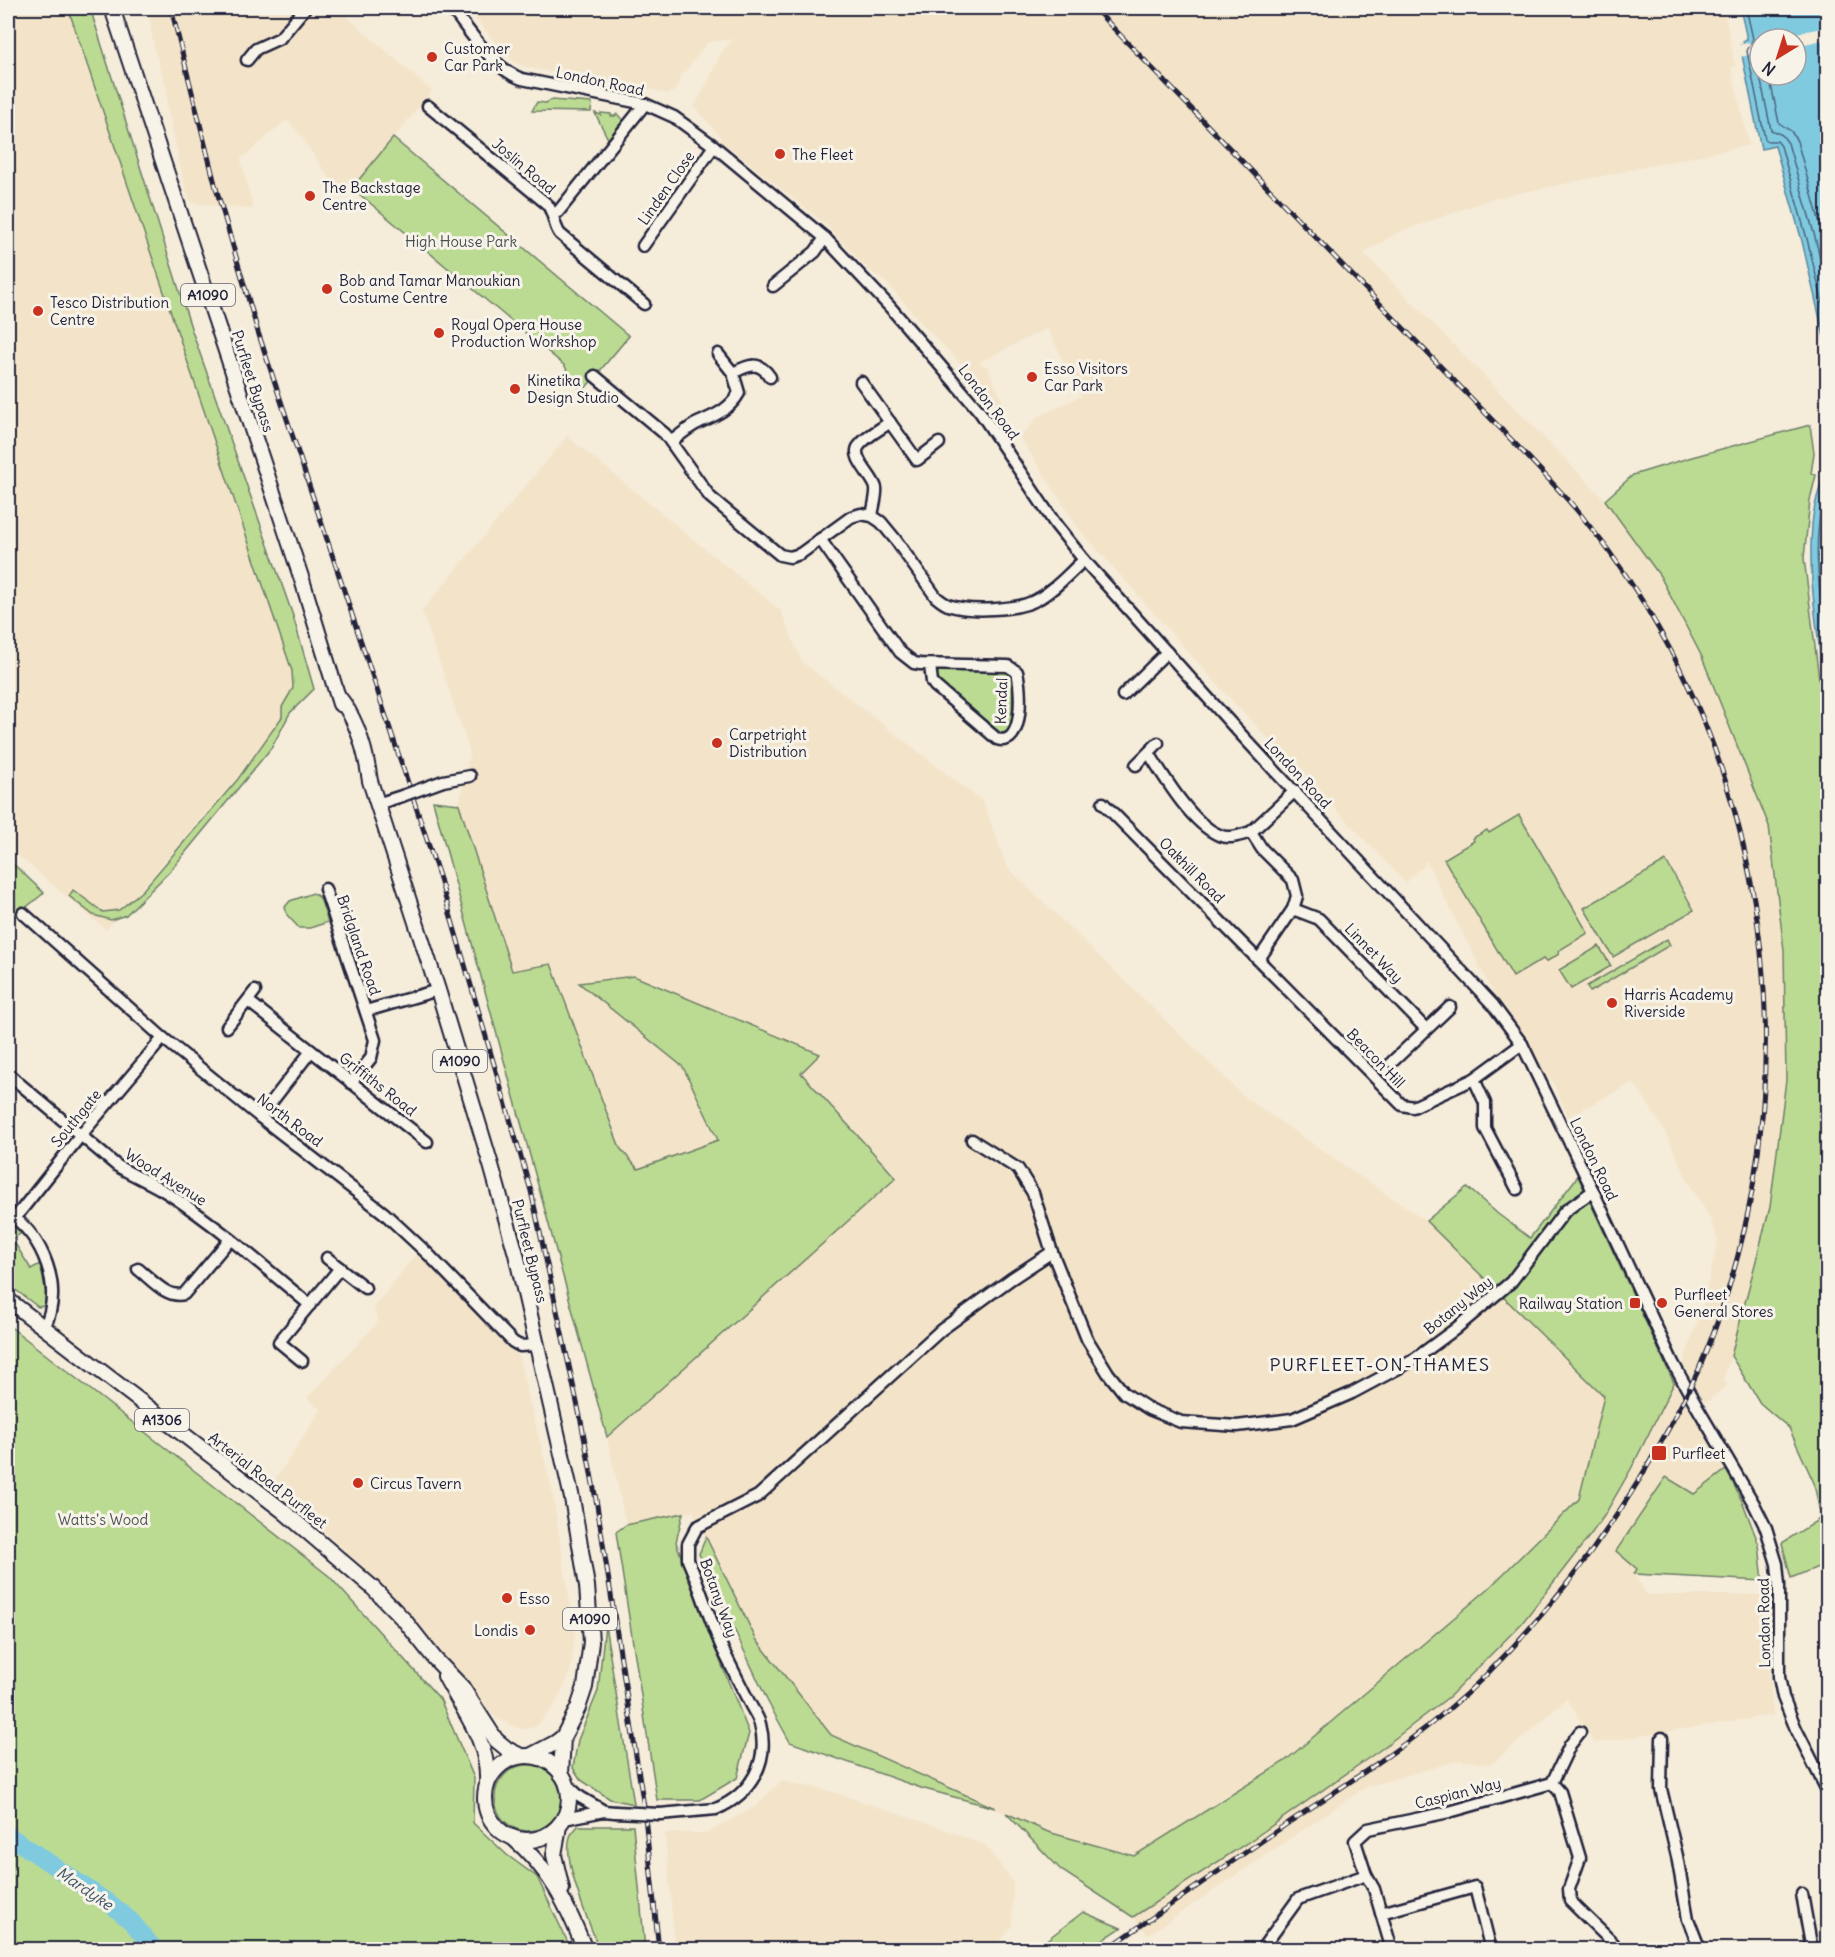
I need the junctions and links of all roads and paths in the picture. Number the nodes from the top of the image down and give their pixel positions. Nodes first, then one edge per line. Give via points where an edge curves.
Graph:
1 (112, 8) edge
2 (305, 8) edge
3 (451, 8) edge
4 (247, 60) dead end
5 (645, 104) junction
6 (428, 106) dead end
7 (714, 147) junction
8 (554, 213) junction
9 (825, 238) junction
10 (644, 246) dead end
11 (773, 286) dead end
12 (644, 304) dead end
13 (718, 354) dead end
14 (733, 373) junction
15 (595, 376) dead end
16 (770, 377) dead end
17 (861, 382) dead end
18 (890, 422) junction
19 (671, 442) junction
20 (939, 443) dead end
21 (872, 516) junction
22 (820, 539) junction
23 (1084, 560) junction
24 (1167, 652) junction
25 (930, 665) junction
26 (1123, 695) dead end
27 (1158, 744) dead end
28 (1149, 753) junction
29 (1136, 765) dead end
30 (470, 776) dead end
31 (1294, 791) junction
32 (1104, 802) dead end
33 (377, 804) junction
34 (1251, 832) junction
35 (325, 889) dead end
36 (1293, 909) junction
37 (23, 914) dead end
38 (1259, 959) junction
39 (438, 990) junction
40 (255, 991) dead end
41 (248, 1001) junction
42 (1450, 1007) dead end
43 (366, 1011) junction
44 (227, 1027) dead end
45 (1426, 1029) junction
46 (163, 1038) junction
47 (1522, 1044) junction
48 (311, 1051) junction
49 (1392, 1062) dead end
50 (8, 1074) edge
51 (1474, 1080) junction
52 (351, 1083) junction
53 (260, 1117) junction
54 (81, 1135) junction
55 (972, 1140) dead end
56 (427, 1142) dead end
57 (1517, 1189) dead end
58 (1593, 1191) junction
59 (11, 1215) edge
60 (230, 1239) junction
61 (1052, 1252) junction
62 (327, 1257) dead end
63 (340, 1268) junction
64 (138, 1269) dead end
65 (364, 1288) dead end
66 (8, 1300) edge
67 (310, 1305) junction
68 (44, 1328) junction
69 (536, 1345) junction
70 (302, 1361) dead end
71 (435, 1659) junction
72 (1580, 1732) dead end
73 (563, 1737) junction
74 (1662, 1738) dead end
75 (525, 1756) junction
76 (564, 1779) junction
77 (1552, 1783) junction
78 (486, 1787) junction
79 (1827, 1792) edge
80 (604, 1810) junction
81 (561, 1822) junction
82 (512, 1838) junction
83 (1366, 1875) junction
84 (1802, 1894) dead end
85 (567, 1908) junction
86 (1381, 1913) junction
87 (585, 1950) edge
88 (1261, 1950) edge
89 (1392, 1950) edge
90 (1491, 1950) edge
91 (1616, 1950) edge
92 (1700, 1950) edge
93 (1812, 1950) edge

1 - 33 main road, Purfleet Bypass / A1090 via 303,583 345,726
2 - 4 street via 280,38 256,49
3 - 5 street, London Road via 495,62 515,77
5 - 7 street, London Road via 674,117
5 - 8 street
6 - 8 street, Joslin Road
7 - 9 street, London Road
7 - 10 street, Linden Close
8 - 12 street, Joslin Road via 556,230
9 - 11 street via 815,252
9 - 23 street, London Road via 980,412 1049,516
13 - 14 street
14 - 16 street via 749,365 765,369
14 - 19 street via 739,393 734,403
15 - 19 street
17 - 18 street
18 - 20 street via 917,460
18 - 21 street via 858,446 858,459 876,490
19 - 22 street via 710,497 780,555 800,554
21 - 22 street via 851,517
21 - 23 street via 895,538 936,597 956,607 1008,608 1038,600
22 - 25 street, Kendal via 900,652 914,663
23 - 24 street, London Road
24 - 26 street
24 - 31 street, London Road
25 - 25 street, Kendal via 1000,665 1017,672 1018,716 1013,736 997,739 935,686
27 - 28 street
28 - 29 street
28 - 34 street via 1178,798 1206,827 1220,836
30 - 33 street, bridge
31 - 34 street
31 - 47 street, London Road via 1493,1005
32 - 38 street, Oakhill Road
33 - 39 main road, Purfleet Bypass / A1090
34 - 36 street via 1293,880 1297,896
35 - 43 street, Bridgland Road
36 - 38 street
36 - 45 street, Linnet Way via 1319,919
37 - 46 street, North Road
38 - 51 street, Beacon Hill via 1401,1106 1413,1107
39 - 43 street, Bridgland Road
39 - 69 main road, Purfleet Bypass / A1090 via 516,1254
40 - 41 street
41 - 44 street
41 - 48 street, Griffiths Road
42 - 45 street
43 - 52 street, Bridgland Road via 375,1040 371,1058
45 - 49 street
46 - 53 street, North Road
46 - 54 street, Southgate
47 - 51 street, Beacon Hill
47 - 58 street, London Road
48 - 52 street, Griffiths Road
48 - 53 street
50 - 54 street, Wood Avenue
51 - 57 street via 1485,1103 1485,1128
52 - 56 street, Griffiths Road
53 - 69 street, North Road via 384,1213 513,1342 520,1346
54 - 59 street, Southgate
54 - 60 street, Wood Avenue via 116,1166 166,1191
55 - 61 street, Botany Way via 1018,1169 1033,1193
58 - 61 street, Botany Way via 1565,1211 1511,1282 1412,1361 1292,1419 1237,1426 1181,1422 1124,1393 1088,1340
58 - 79 street, London Road via 1673,1363 1766,1528 1777,1564 1779,1677 1783,1697
59 - 68 street via 32,1235 49,1270 52,1305
60 - 64 street via 184,1294 166,1292
60 - 67 street, Wood Avenue
61 - 80 street, Botany Way, bridge via 941,1330 758,1496 697,1527 688,1545 688,1560 722,1648 760,1723 760,1767 735,1800 716,1809 660,1814
62 - 63 street
63 - 65 street
63 - 67 street
66 - 68 main road, Arterial Road Purfleet / A1306
67 - 70 street via 279,1342
68 - 71 main road, Arterial Road Purfleet / A1306 via 330,1550 405,1621
69 - 73 main road, Purfleet Bypass / A1090 via 572,1498 590,1615 585,1687
71 - 75 main road, Arterial Road Purfleet / A1306 via 462,1687 495,1740
71 - 78 main road, Arterial Road Purfleet / A1306 via 478,1734 487,1766
72 - 77 street
73 - 75 main road
73 - 76 main road, Purfleet Bypass / A1090
74 - 92 street via 1661,1789 1688,1919
75 - 76 main road via 553,1765
75 - 78 main road via 505,1762
76 - 80 street, Botany Way via 580,1797
76 - 81 main road via 569,1796
77 - 83 street, Caspian Way via 1449,1812 1368,1828 1355,1841
77 - 91 street via 1560,1792 1580,1858 1569,1889 1570,1901
78 - 82 main road via 487,1811 492,1822
80 - 81 street, Botany Way
81 - 82 main road via 542,1838
81 - 85 main road via 554,1855
82 - 85 main road via 545,1870
83 - 86 street
83 - 88 street via 1298,1899
84 - 93 street
85 - 87 main road
86 - 89 street
86 - 90 street via 1475,1887

